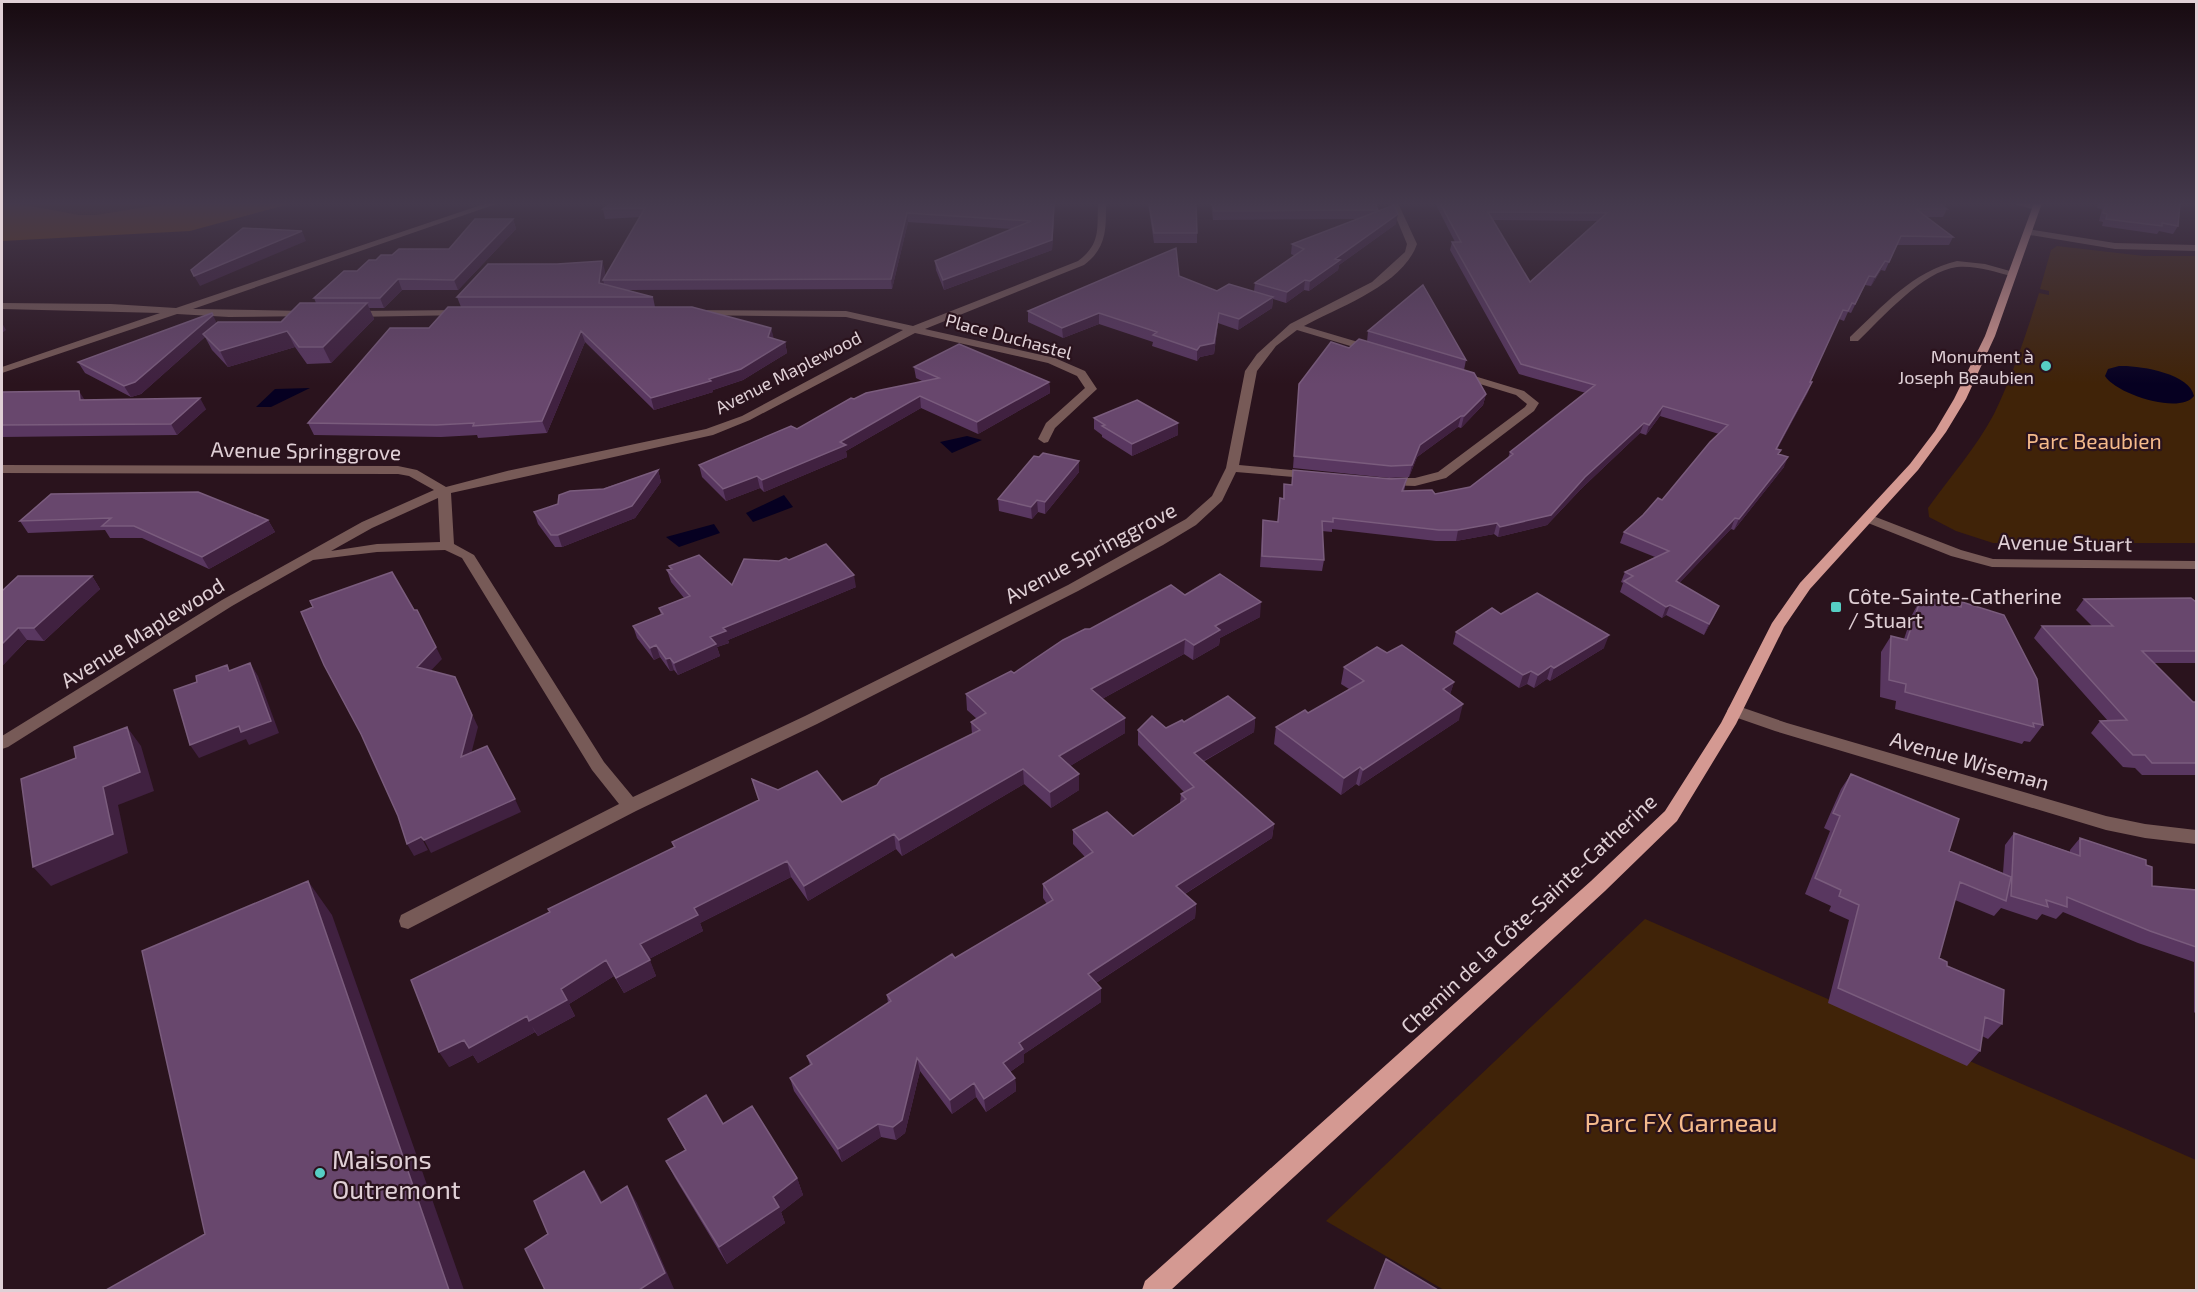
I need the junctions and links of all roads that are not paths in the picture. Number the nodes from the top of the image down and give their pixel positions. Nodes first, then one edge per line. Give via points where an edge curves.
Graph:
1 (315, 263) edge
2 (1078, 263) edge
3 (1397, 263) edge
4 (2016, 263) edge
5 (2012, 273) junction
6 (2, 306) edge
7 (176, 310) junction
8 (679, 312) edge
9 (478, 313) edge
10 (324, 314) edge
11 (335, 314) edge
12 (1294, 326) junction
13 (912, 329) junction
14 (1854, 339) dead end
15 (1382, 352) edge
16 (2, 370) edge
17 (1451, 373) edge
18 (1044, 439) dead end
19 (1232, 468) junction
20 (2, 469) edge
21 (1324, 477) edge
22 (1372, 481) edge
23 (444, 491) junction
24 (1868, 518) junction
25 (447, 546) junction
26 (305, 559) junction
27 (2196, 565) edge
28 (1735, 711) junction
29 (2, 743) edge
30 (630, 806) junction
31 (2196, 837) edge
32 (408, 921) dead end
33 (1154, 1290) edge

1 - 7 street
2 - 13 street, Avenue Maplewood
3 - 12 street, Avenue Springgrove via 1365,291
4 - 5 main road, Chemin de la Côte-Sainte-Catherine
5 - 14 street via 1967,264 1945,267 1914,286
5 - 24 main road, Chemin de la Côte-Sainte-Catherine via 1983,353 1960,399 1914,467
6 - 7 street
7 - 10 street
7 - 16 street
8 - 13 street via 830,312
9 - 11 street
12 - 15 street
12 - 19 street, Avenue Springgrove via 1258,357 1251,371
13 - 18 street, Place Duchastel via 1051,360 1084,376 1091,389 1050,426
13 - 23 street, Avenue Maplewood via 746,418 709,432
17 - 22 street via 1520,393 1533,403 1431,480
19 - 21 street
19 - 30 street, Avenue Springgrove via 1217,498 1191,522 1158,542 811,720
20 - 23 street, Avenue Springgrove via 398,470 414,473
23 - 25 street
23 - 26 street, Avenue Maplewood via 367,525
24 - 27 street, Avenue Stuart via 1992,563
24 - 28 main road, Chemin de la Côte-Sainte-Catherine via 1805,586 1776,626
25 - 26 street, Avenue Maplewood via 377,548
25 - 30 street via 467,555 474,564 598,766
26 - 29 street, Avenue Maplewood
28 - 31 street, Avenue Wiseman via 2106,823
28 - 33 main road, Chemin de la Côte-Sainte-Catherine via 1671,816
30 - 32 street, Avenue Springgrove

